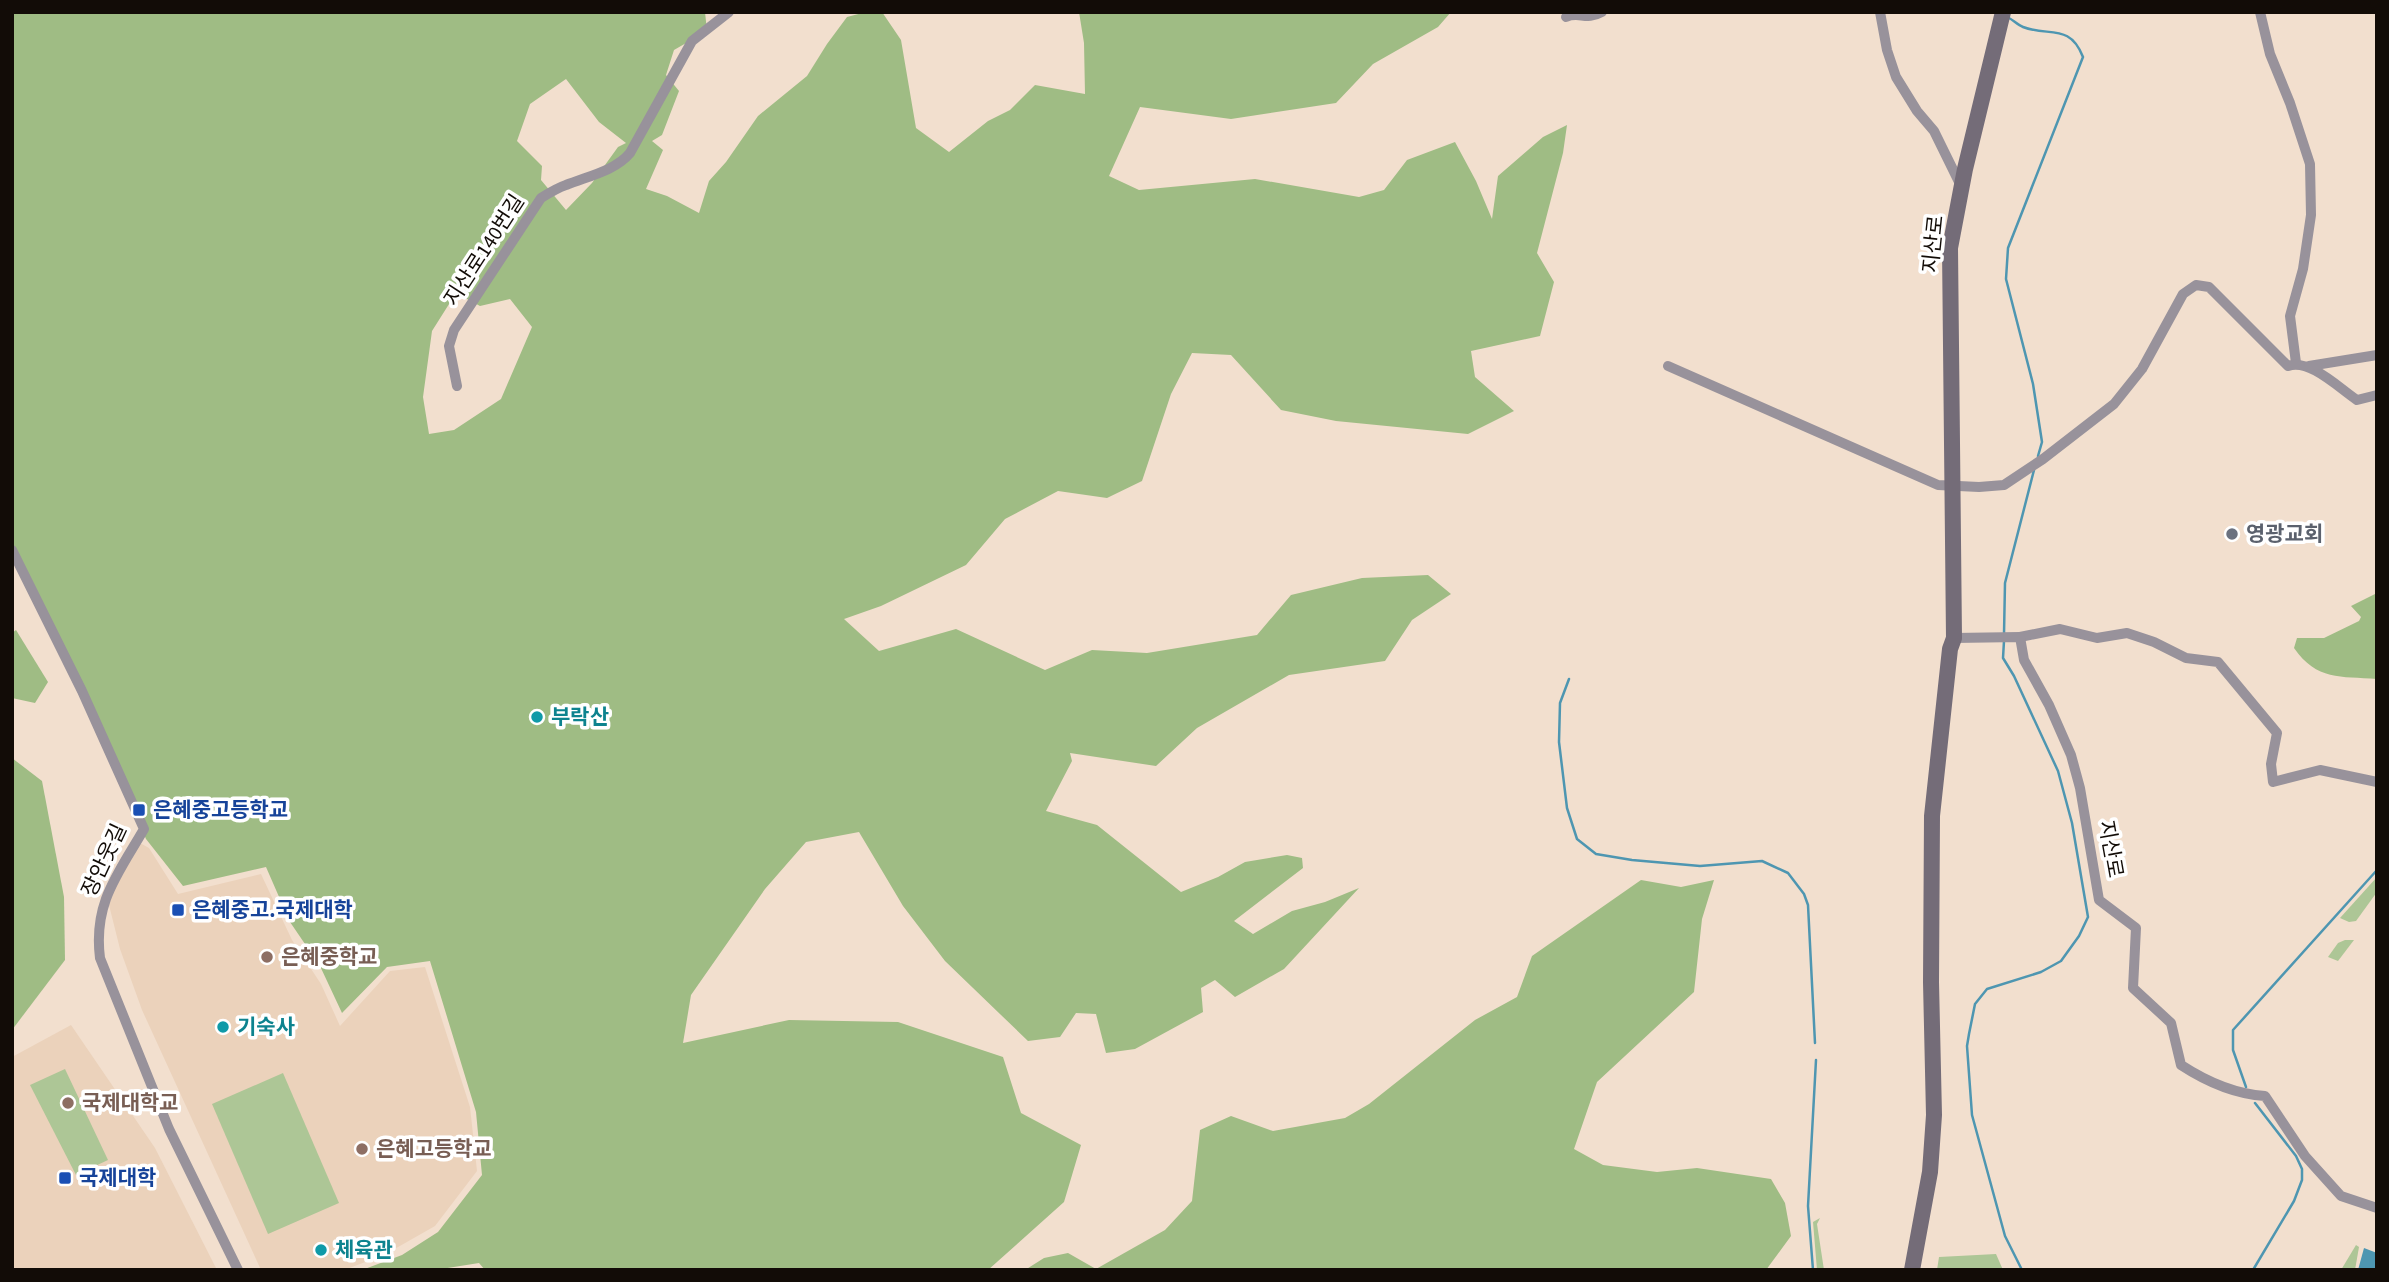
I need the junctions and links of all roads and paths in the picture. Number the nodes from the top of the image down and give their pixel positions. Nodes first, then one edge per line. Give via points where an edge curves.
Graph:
1 (729, 12) edge
2 (1602, 12) edge
3 (1880, 12) edge
4 (2260, 12) edge
5 (1566, 17) dead end
6 (2001, 19) edge
7 (1962, 189) junction
8 (2377, 355) edge
9 (2296, 363) junction
10 (1668, 366) dead end
11 (2308, 366) junction
12 (457, 386) dead end
13 (2377, 396) edge
14 (1952, 484) junction
15 (12, 550) edge
16 (2015, 637) junction
17 (1954, 638) junction
18 (2377, 782) edge
19 (2377, 1208) edge
20 (238, 1270) edge
21 (1912, 1270) edge

1 - 12 street, 지산로140번길 via 692,41 624,161 541,198 454,330 449,345
2 - 5 street via 1591,18
3 - 7 street via 1896,77 1934,131
4 - 9 street via 2270,54 2310,164 2311,215 2290,316
6 - 7 main road, 지산로
7 - 14 main road, 지산로 via 1950,247
8 - 11 street
9 - 11 street
9 - 14 street via 2288,366 2209,287 2196,285 2183,294 2142,369 2114,404 2004,485
10 - 14 street via 1938,485
11 - 13 street via 2357,400
14 - 17 main road, 지산로
15 - 20 street, 장안웃길 via 144,829 109,886 101,910 100,958 172,1137
16 - 17 street
16 - 18 street via 2060,629 2098,638 2126,633 2186,658 2218,662 2277,733 2273,782 2320,770
16 - 19 street, 지산로 via 2071,755 2099,900 2136,928 2133,988 2171,1023 2181,1065 2205,1081 2246,1095 2265,1096 2305,1156 2341,1196
17 - 21 main road, 지산로 via 1932,816 1934,1115 1930,1172

